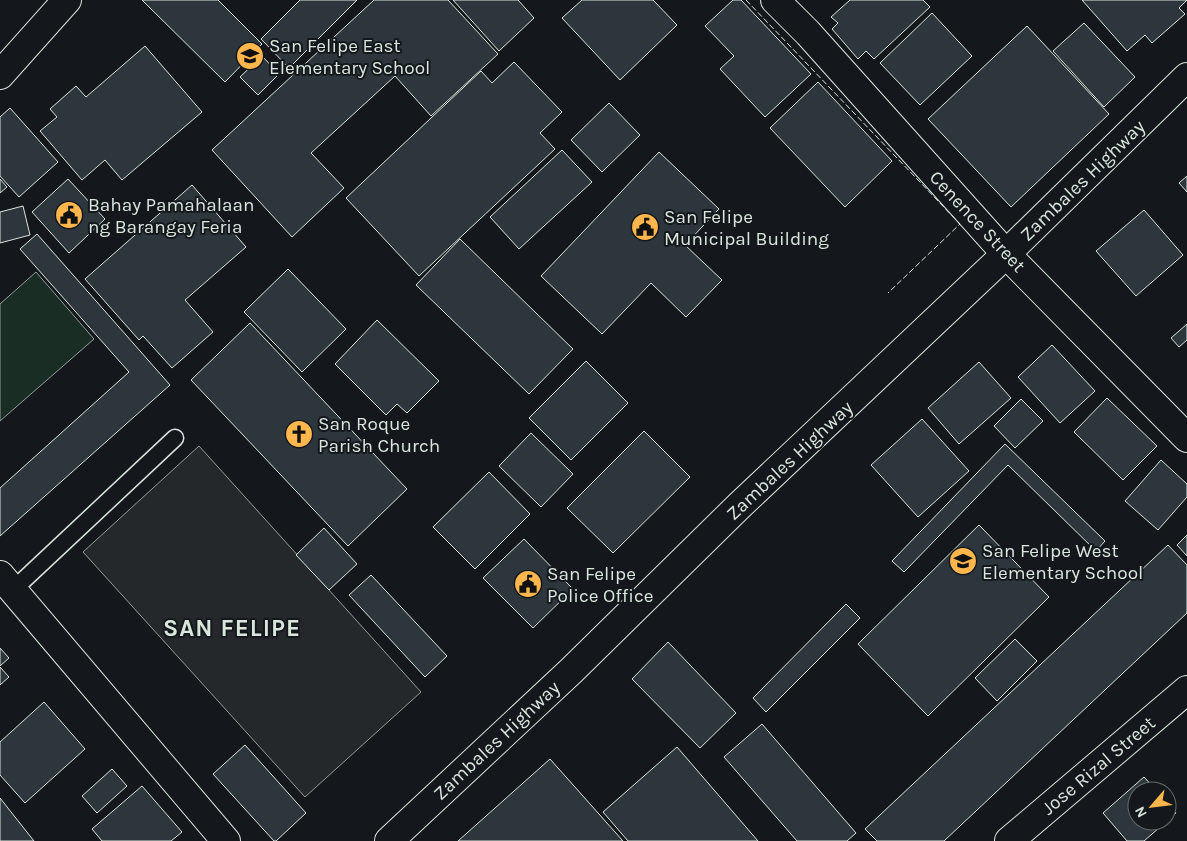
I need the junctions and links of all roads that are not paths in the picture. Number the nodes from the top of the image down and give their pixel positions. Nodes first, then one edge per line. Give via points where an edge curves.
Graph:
1 (67, 0) edge
2 (775, 0) edge
3 (0, 75) edge
4 (1187, 78) edge
5 (1006, 254) junction
6 (175, 438) dead end
7 (1187, 438) edge
8 (7, 583) edge
9 (1187, 690) edge
10 (226, 841) edge
11 (389, 841) edge
12 (1010, 841) edge

1 - 3 street
2 - 5 street, Cenence Street
4 - 5 street, Zambales Highway
5 - 7 street, Cenence Street
5 - 11 street, Zambales Highway
6 - 8 lane
8 - 10 street
9 - 12 street, Jose Rizal Street

